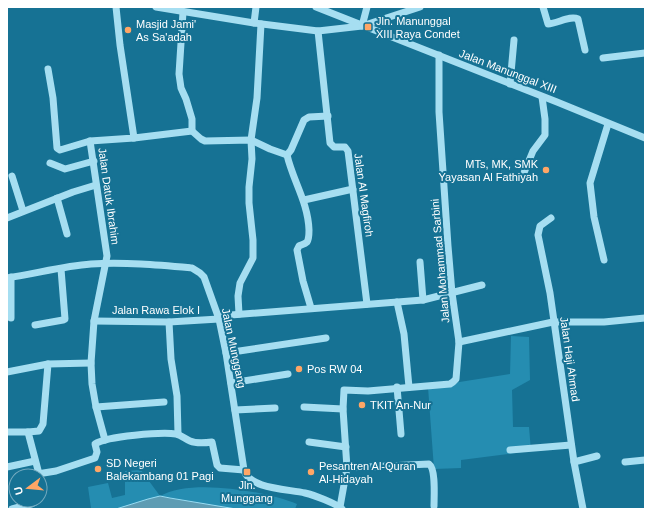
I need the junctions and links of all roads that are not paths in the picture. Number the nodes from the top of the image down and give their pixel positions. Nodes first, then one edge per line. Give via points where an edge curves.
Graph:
1 (116, 7) edge
2 (156, 7) edge
3 (256, 7) edge
4 (316, 7) edge
5 (367, 7) edge
6 (420, 7) edge
7 (543, 7) edge
8 (408, 9) edge
9 (183, 12) junction
10 (258, 23) junction
11 (362, 26) junction
12 (318, 31) junction
13 (514, 40) dead end
14 (585, 50) dead end
15 (645, 53) edge
16 (439, 55) junction
17 (604, 58) dead end
18 (48, 69) dead end
19 (510, 84) junction
20 (542, 97) junction
21 (328, 116) junction
22 (608, 124) junction
23 (192, 130) junction
24 (134, 138) junction
25 (645, 138) edge
26 (251, 140) junction
27 (90, 141) junction
28 (287, 155) junction
29 (94, 161) junction
30 (50, 163) dead end
31 (12, 176) dead end
32 (522, 180) dead end
33 (96, 185) junction
34 (353, 189) junction
35 (57, 198) junction
36 (304, 200) junction
37 (23, 210) junction
38 (7, 218) edge
39 (551, 218) dead end
40 (68, 234) dead end
41 (604, 260) dead end
42 (420, 262) dead end
43 (106, 264) junction
44 (61, 269) junction
45 (9, 278) edge
46 (482, 285) dead end
47 (452, 293) junction
48 (423, 300) junction
49 (397, 302) junction
50 (367, 304) junction
51 (312, 308) junction
52 (239, 314) junction
53 (11, 318) dead end
54 (218, 318) junction
55 (645, 318) edge
56 (94, 321) junction
57 (169, 322) junction
58 (553, 322) junction
59 (35, 325) dead end
60 (326, 338) dead end
61 (459, 342) junction
62 (226, 353) junction
63 (91, 363) junction
64 (48, 364) junction
65 (7, 372) edge
66 (288, 374) dead end
67 (231, 384) junction
68 (408, 387) junction
69 (397, 388) junction
70 (164, 402) dead end
71 (96, 407) junction
72 (304, 407) dead end
73 (275, 408) dead end
74 (343, 409) junction
75 (235, 410) junction
76 (7, 432) edge
77 (28, 432) junction
78 (178, 434) junction
79 (401, 434) dead end
80 (105, 440) junction
81 (309, 442) dead end
82 (571, 445) junction
83 (346, 447) junction
84 (510, 450) dead end
85 (597, 456) dead end
86 (645, 460) edge
87 (33, 462) junction
88 (574, 462) junction
89 (625, 462) dead end
90 (7, 467) edge
91 (32, 468) edge
92 (36, 468) edge
93 (347, 468) junction
94 (244, 470) junction
95 (48, 472) edge
96 (434, 506) dead end
97 (341, 508) edge
98 (583, 509) edge

1 - 24 street
2 - 9 street
3 - 10 street
4 - 11 street, Jalan Manunggal XIII
5 - 11 street
6 - 8 street
7 - 14 street via 548,24 578,19
8 - 11 street
9 - 10 street
9 - 23 street via 179,74 192,119
10 - 12 street
10 - 26 street via 256,98
11 - 12 street
11 - 16 street, Jalan Manunggal XIII
12 - 21 street, Jalan Al Magfiroh
13 - 19 street
15 - 17 street
16 - 19 street, Jalan Manunggal XIII
16 - 47 street, Jalan Mohammad Sarbini via 439,112
18 - 27 street via 57,148 60,150
19 - 20 street, Jalan Manunggal XIII
20 - 22 street, Jalan Manunggal XIII
20 - 32 street via 544,135 533,150
21 - 28 street via 309,117 304,120
21 - 34 street, Jalan Al Magfiroh via 330,143 332,146 344,147 347,150
22 - 25 street, Jalan Manunggal XIII
22 - 41 street via 590,183 594,217
23 - 24 street, Jalan Datuk Ibrahim
23 - 26 street via 205,141
24 - 27 street, Jalan Datuk Ibrahim
26 - 28 street
26 - 52 street via 249,203 253,258 240,283
27 - 29 street, Jalan Datuk Ibrahim
28 - 36 street
29 - 30 street via 65,169
29 - 33 street, Jalan Datuk Ibrahim
31 - 37 street
33 - 35 street
33 - 43 street, Jalan Datuk Ibrahim
34 - 36 street
34 - 50 street, Jalan Al Magfiroh
35 - 37 street
35 - 40 street
36 - 51 street via 309,236 307,242 298,246 297,250
37 - 38 street
39 - 58 street, Jalan Haji Ahmad via 540,226 538,234
42 - 48 street
43 - 44 street, Jalan Munggang
43 - 54 street, Jalan Munggang via 192,268 204,277
43 - 56 street, Jalan Datuk Ibrahim
44 - 45 street, Jalan Munggang
44 - 59 street via 65,319
45 - 53 street
46 - 47 street
47 - 48 street
47 - 61 street, Jalan Mohammad Sarbini
48 - 49 street
49 - 50 street
49 - 68 street via 404,334
50 - 51 street
51 - 52 street
52 - 54 street
54 - 57 street, Jalan Rawa Elok I
54 - 62 street, Jalan Munggang
55 - 58 street via 604,322
56 - 57 street, Jalan Rawa Elok I
56 - 63 street, Jalan Datuk Ibrahim
57 - 78 street via 177,396
58 - 61 street
58 - 82 street, Jalan Haji Ahmad
60 - 62 street
61 - 68 street, Jalan Mohammad Sarbini via 454,382
62 - 67 street, Jalan Munggang
63 - 64 street
63 - 71 street, Jalan Datuk Ibrahim
64 - 65 street
64 - 77 street via 42,424 39,431
66 - 67 street
67 - 75 street, Jalan Munggang
68 - 69 street, Jalan Mohammad Sarbini
69 - 74 street, Jalan Mohammad Sarbini via 344,390
69 - 79 street
70 - 71 street
71 - 80 street, Jalan Datuk Ibrahim
72 - 74 street
73 - 75 street
74 - 83 street, Jalan Mohammad Sarbini
75 - 94 street, Jalan Munggang
76 - 77 street
77 - 87 street
78 - 80 street
78 - 94 street via 198,443 212,442 220,468
80 - 95 street via 96,444 95,458
81 - 83 street
82 - 84 street
82 - 88 street, Jalan Haji Ahmad
83 - 93 street, Jalan Mohammad Sarbini
85 - 88 street
86 - 89 street
87 - 90 street
87 - 91 street
87 - 92 street
88 - 98 street, Jalan Haji Ahmad
93 - 96 street via 429,464 432,466
93 - 97 street, Jalan Mohammad Sarbini
94 - 97 street via 249,479 258,484 306,493

